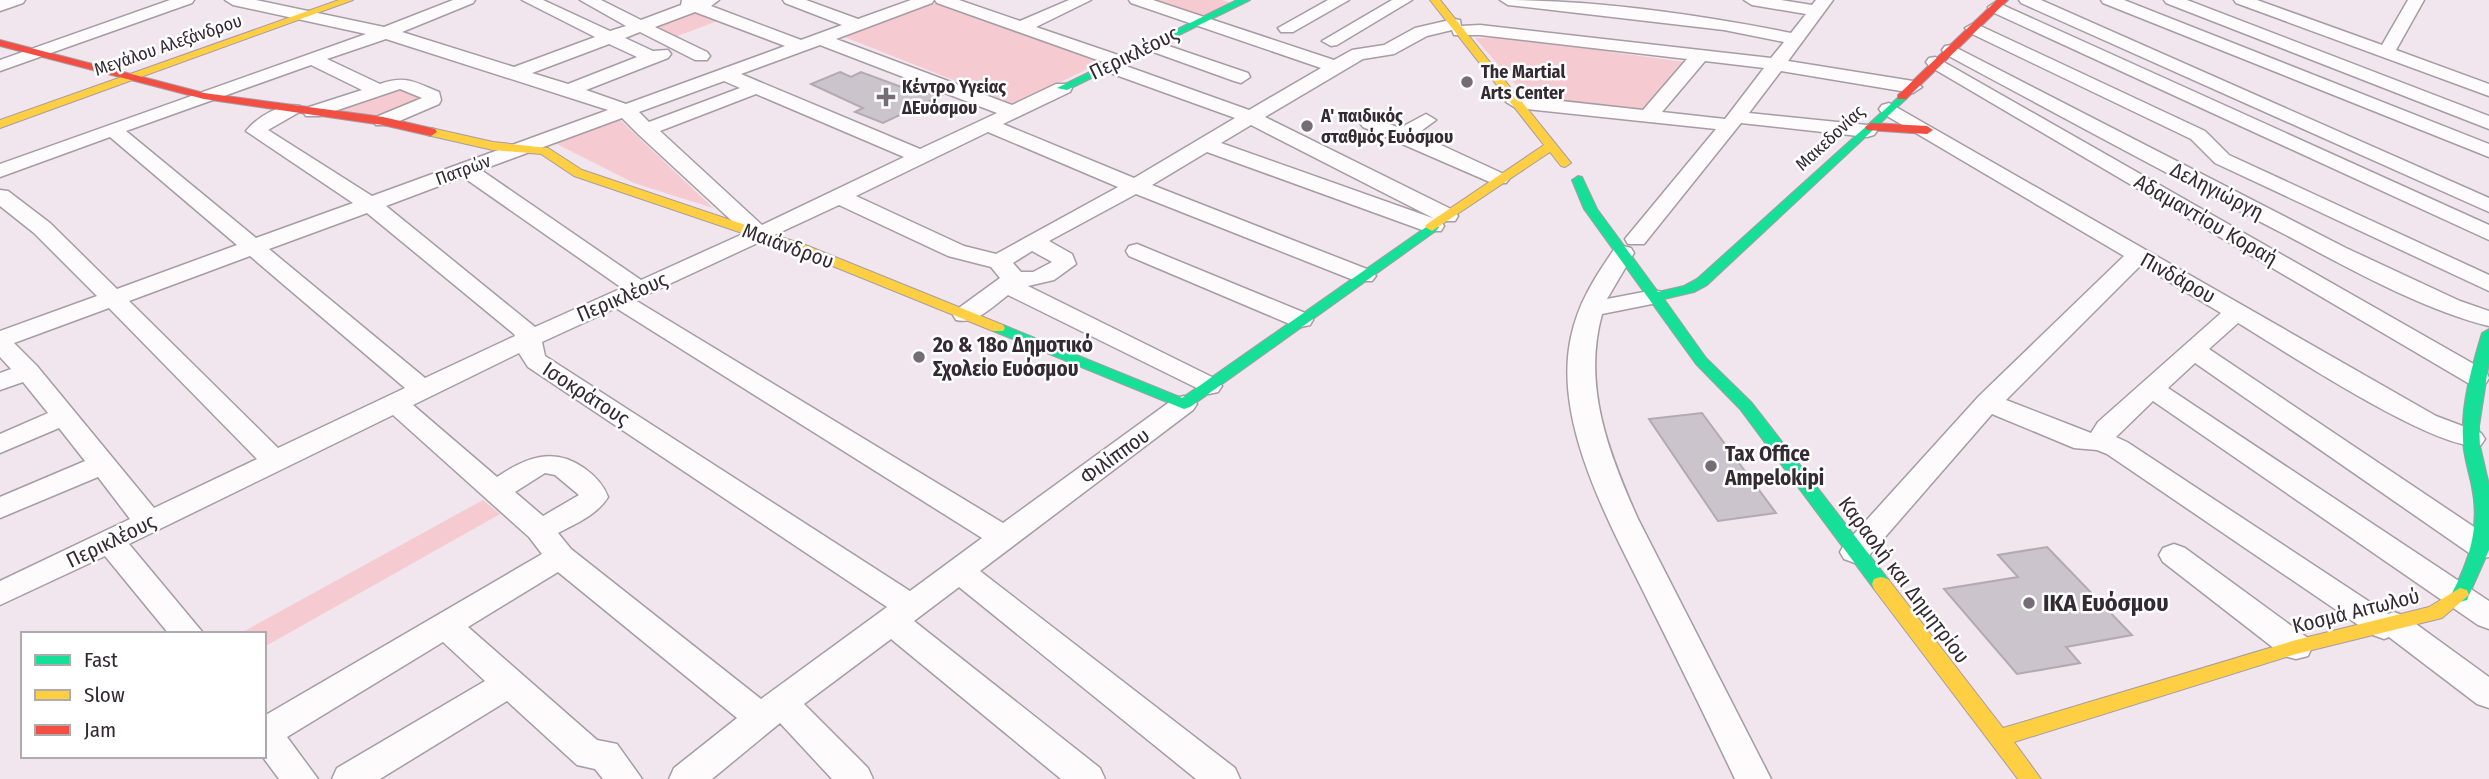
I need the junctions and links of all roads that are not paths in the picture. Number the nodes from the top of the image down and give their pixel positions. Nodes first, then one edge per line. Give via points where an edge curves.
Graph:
1 (18, 0) edge
2 (186, 0) edge
3 (233, 0) edge
4 (348, 0) edge
5 (467, 0) edge
6 (530, 0) edge
7 (588, 0) edge
8 (791, 0) edge
9 (825, 0) edge
10 (926, 0) edge
11 (943, 0) edge
12 (1083, 0) edge
13 (1137, 0) edge
14 (1341, 0) edge
15 (1404, 0) edge
16 (1435, 0) edge
17 (1508, 0) edge
18 (1755, 0) edge
19 (2027, 0) edge
20 (2109, 0) edge
21 (2172, 0) edge
22 (2242, 0) edge
23 (2416, 0) edge
24 (1241, 1) edge
25 (696, 2) edge
26 (1999, 4) edge
27 (0, 6) edge
28 (807, 6) junction
29 (1821, 6) edge
30 (2261, 7) junction
31 (305, 16) junction
32 (729, 19) junction
33 (1200, 21) junction
34 (642, 25) junction
35 (856, 25) junction
36 (2234, 25) junction
37 (1021, 27) junction
38 (1287, 28) dead end
39 (1457, 28) junction
40 (1974, 28) junction
41 (386, 33) junction
42 (690, 36) junction
43 (608, 38) junction
44 (1795, 39) junction
45 (1331, 41) dead end
46 (811, 42) junction
47 (0, 43) edge
48 (2286, 44) junction
49 (1151, 45) junction
50 (37, 52) junction
51 (2245, 53) junction
52 (2386, 53) junction
53 (1700, 55) junction
54 (701, 56) dead end
55 (1943, 56) junction
56 (653, 58) junction
57 (312, 59) junction
58 (2413, 62) junction
59 (1113, 64) junction
60 (1776, 65) junction
61 (0, 66) edge
62 (2343, 66) junction
63 (1336, 67) junction
64 (514, 73) junction
65 (724, 74) junction
66 (2303, 75) junction
67 (1241, 76) dead end
68 (2368, 76) junction
69 (132, 78) junction
70 (1913, 87) junction
71 (756, 88) junction
72 (1063, 88) joint
73 (376, 89) junction
74 (569, 90) junction
75 (2489, 90) edge
76 (204, 96) junction
77 (2433, 100) junction
78 (1516, 102) junction
79 (1889, 109) junction
80 (625, 110) junction
81 (303, 111) junction
82 (1013, 112) junction
83 (2392, 112) junction
84 (1647, 117) junction
85 (1252, 118) junction
86 (1426, 120) dead end
87 (383, 121) junction
88 (1733, 121) junction
89 (1370, 123) dead end
90 (2489, 123) edge
91 (0, 124) edge
92 (988, 125) junction
93 (1869, 129) junction
94 (113, 130) junction
95 (645, 130) junction
96 (1927, 130) junction
97 (1402, 135) junction
98 (1207, 145) junction
99 (1551, 146) junction
100 (522, 148) junction
101 (2489, 151) edge
102 (1327, 156) junction
103 (921, 157) junction
104 (465, 169) junction
105 (0, 171) edge
106 (1292, 175) junction
107 (1499, 179) junction
108 (1578, 180) junction
109 (1135, 186) junction
110 (0, 196) edge
111 (838, 196) junction
112 (1606, 202) dead end
113 (370, 204) junction
114 (2489, 206) edge
115 (1440, 221) junction
116 (2489, 233) edge
117 (760, 235) junction
118 (1032, 241) junction
119 (1634, 244) junction
120 (255, 246) junction
121 (1138, 251) dead end
122 (2137, 256) junction
123 (1007, 276) junction
124 (1364, 276) junction
125 (2489, 284) edge
126 (1665, 291) junction
127 (627, 294) junction
128 (111, 299) junction
129 (1592, 304) junction
130 (2237, 311) junction
131 (965, 315) junction
132 (2489, 319) edge
133 (1301, 320) junction
134 (2489, 337) edge
135 (530, 338) junction
136 (0, 341) edge
137 (2192, 349) junction
138 (1730, 370) dead end
139 (28, 371) junction
140 (2477, 377) junction
141 (0, 382) edge
142 (1209, 386) junction
143 (2151, 388) junction
144 (423, 390) junction
145 (1989, 402) junction
146 (394, 403) junction
147 (1184, 404) junction
148 (1746, 406) junction
149 (64, 416) junction
150 (2471, 439) junction
151 (2100, 441) junction
152 (0, 444) edge
153 (275, 461) junction
154 (103, 464) junction
155 (496, 491) junction
156 (2486, 498) edge
157 (0, 508) edge
158 (149, 522) junction
159 (540, 530) junction
160 (1004, 538) junction
161 (110, 541) junction
162 (2483, 548) junction
163 (1855, 552) junction
164 (2174, 555) dead end
165 (560, 557) junction
166 (961, 572) junction
167 (0, 594) edge
168 (2459, 597) junction
169 (900, 614) junction
170 (2489, 617) edge
171 (445, 626) junction
172 (2389, 626) junction
173 (186, 632) edge
174 (2296, 647) junction
175 (509, 683) junction
176 (2489, 695) edge
177 (771, 711) junction
178 (266, 732) edge
179 (266, 736) edge
180 (1998, 738) junction
181 (703, 775) edge
182 (300, 779) edge
183 (351, 779) edge
184 (624, 779) edge
185 (855, 779) edge
186 (1087, 779) edge
187 (1222, 779) edge
188 (1753, 779) edge
189 (2029, 779) edge

1 - 27 street
2 - 50 street
3 - 31 street
4 - 31 street, Μεγάλου Αλεξάνδρου
5 - 41 street
6 - 43 street
7 - 34 street
8 - 28 street
9 - 28 street
10 - 35 street, Πατρών
11 - 37 street
12 - 37 street
13 - 33 street
14 - 38 street
15 - 45 street
16 - 39 street, Καραολή και Δημητρίου
17 - 44 street via 1724,25
18 - 29 street
19 - 114 street
20 - 51 street
21 - 36 street
22 - 30 street
23 - 52 street
24 - 33 street, Περικλέους
25 - 32 street
25 - 34 street
26 - 40 street, Μακεδονίας
26 - 116 street
28 - 35 street
29 - 44 street
30 - 36 street
30 - 52 street via 2301,15
31 - 41 street
31 - 69 street, Μεγάλου Αλεξάνδρου
32 - 42 street
32 - 46 street
33 - 49 street, Περικλέους
33 - 63 street
34 - 42 street
34 - 43 street
35 - 46 street, Πατρών
36 - 48 street
37 - 59 street
39 - 53 street
39 - 63 street via 1421,32 1388,50 1359,54
39 - 78 street, Καραολή και Δημητρίου
40 - 55 street, Μακεδονίας
40 - 125 street via 2198,135 2222,159
41 - 57 street
41 - 64 street
42 - 54 street
42 - 56 street
43 - 56 street
43 - 64 street
44 - 60 street
46 - 65 street, Πατρών
46 - 82 street
47 - 50 street, Μαιάνδρου
48 - 51 street
48 - 62 street
49 - 59 street, Περικλέους
49 - 67 street
50 - 61 street
50 - 69 street, Μαιάνδρου
51 - 66 street
52 - 58 street
53 - 60 street
53 - 84 street
55 - 70 street, Μακεδονίας
55 - 132 street, Δεληγιώργη via 2338,253
55 - 140 street, Αδαμαντίου Κοραή
56 - 74 street
57 - 73 street
57 - 76 street
58 - 68 street
58 - 75 street
59 - 72 street, Περικλέους
59 - 85 street
60 - 70 street
60 - 88 street
62 - 66 street
62 - 68 street
63 - 85 street
64 - 74 street
65 - 71 street
65 - 80 street, Πατρών
66 - 83 street
68 - 77 street
69 - 76 street, Μαιάνδρου
69 - 91 street, Μεγάλου Αλεξάνδρου
70 - 79 street, Μακεδονίας
71 - 95 street
71 - 103 street
72 - 82 street, Περικλέους
73 - 81 street, Μαιάνδρου
73 - 87 street, Μαιάνδρου via 401,83 432,96 426,104
74 - 80 street
76 - 81 street, Μαιάνδρου
76 - 94 street
77 - 83 street
77 - 90 street
78 - 84 street
78 - 99 street, Καραολή και Δημητρίου
79 - 93 street, Μακεδονίας
79 - 96 street, Πινδάρου
80 - 95 street
80 - 100 street, Πατρών
81 - 87 street, Μαιάνδρου
81 - 113 street, Ισοκράτους via 266,122 256,131
82 - 92 street, Περικλέους
83 - 101 street
84 - 88 street
85 - 98 street
85 - 102 street
86 - 97 street
87 - 100 street, Μαιάνδρου via 493,146
88 - 93 street
88 - 119 street
89 - 97 street
92 - 103 street, Περικλέους
92 - 109 street
93 - 96 street
93 - 126 street, Μακεδονίας via 1702,282
94 - 105 street
94 - 120 street
95 - 117 street
96 - 122 street, Πινδάρου
97 - 107 street
98 - 106 street
98 - 109 street
99 - 107 street, Φιλίππου
99 - 108 street, Καραολή και Δημητρίου
100 - 104 street, Πατρών
100 - 117 street, Μαιάνδρου via 544,151 578,173
102 - 106 street
102 - 115 street
103 - 111 street, Περικλέους
104 - 113 street, Πατρών
104 - 127 street
106 - 115 street
107 - 115 street, Φιλίππου
108 - 112 street, Καραολή και Δημητρίου
108 - 119 street, Καραολή και Δημητρίου via 1591,209
109 - 118 street
109 - 124 street
110 - 128 street via 42,228
111 - 117 street, Περικλέους
111 - 123 street
113 - 120 street, Πατρών
113 - 135 street, Ισοκράτους
115 - 124 street, Φιλίππου
117 - 127 street, Περικλέους
117 - 131 street, Μαιάνδρου
118 - 123 street
118 - 123 street via 1064,259 1064,264 1032,281
119 - 126 street, Καραολή και Δημητρίου
119 - 129 street via 1606,275
120 - 128 street, Πατρών
120 - 144 street
121 - 133 street
122 - 130 street, Πινδάρου
122 - 145 street
123 - 131 street
123 - 142 street
124 - 133 street, Φιλίππου
126 - 129 street
126 - 148 street, Καραολή και Δημητρίου via 1700,361
127 - 135 street, Περικλέους
127 - 160 street
128 - 136 street, Πατρών
128 - 153 street
129 - 188 street via 1582,352 1581,386 1594,452 1615,504
130 - 137 street
130 - 150 street, Πινδάρου via 2426,422
131 - 147 street, Μαιάνδρου
133 - 142 street, Φιλίππου
134 - 140 street
135 - 144 street, Περικλέους
135 - 169 street, Ισοκράτους via 531,355 537,362
136 - 139 street
137 - 143 street
137 - 162 street
138 - 148 street, Καραολή και Δημητρίου
139 - 141 street
139 - 149 street
140 - 150 street
142 - 147 street, Φιλίππου
143 - 151 street
143 - 168 street
144 - 146 street, Περικλέους
145 - 151 street via 2084,442
145 - 163 street
146 - 153 street, Περικλέους
146 - 155 street
147 - 160 street, Φιλίππου
148 - 163 street, Καραολή και Δημητρίου
149 - 152 street
149 - 154 street
150 - 156 street
151 - 172 street
153 - 158 street, Περικλέους
154 - 157 street
154 - 158 street
155 - 159 street
155 - 159 street via 551,461 562,464 592,489 594,497 585,506
156 - 162 street
158 - 161 street, Περικλέους
159 - 165 street
160 - 166 street, Φιλίππου
161 - 167 street, Περικλέους
161 - 173 street
162 - 168 street
163 - 180 street, Καραολή και Δημητρίου
164 - 174 street
165 - 171 street
165 - 177 street
166 - 169 street, Φιλίππου
166 - 187 street
168 - 170 street
168 - 172 street, Κοσμά Αιτωλού via 2435,613
169 - 177 street, Φιλίππου
169 - 186 street
171 - 175 street
171 - 178 street
172 - 174 street, Κοσμά Αιτωλού
172 - 176 street
174 - 180 street, Κοσμά Αιτωλού
175 - 183 street
175 - 184 street via 590,755 604,754
177 - 181 street, Φιλίππου
177 - 185 street
179 - 182 street
180 - 189 street, Καραολή και Δημητρίου

